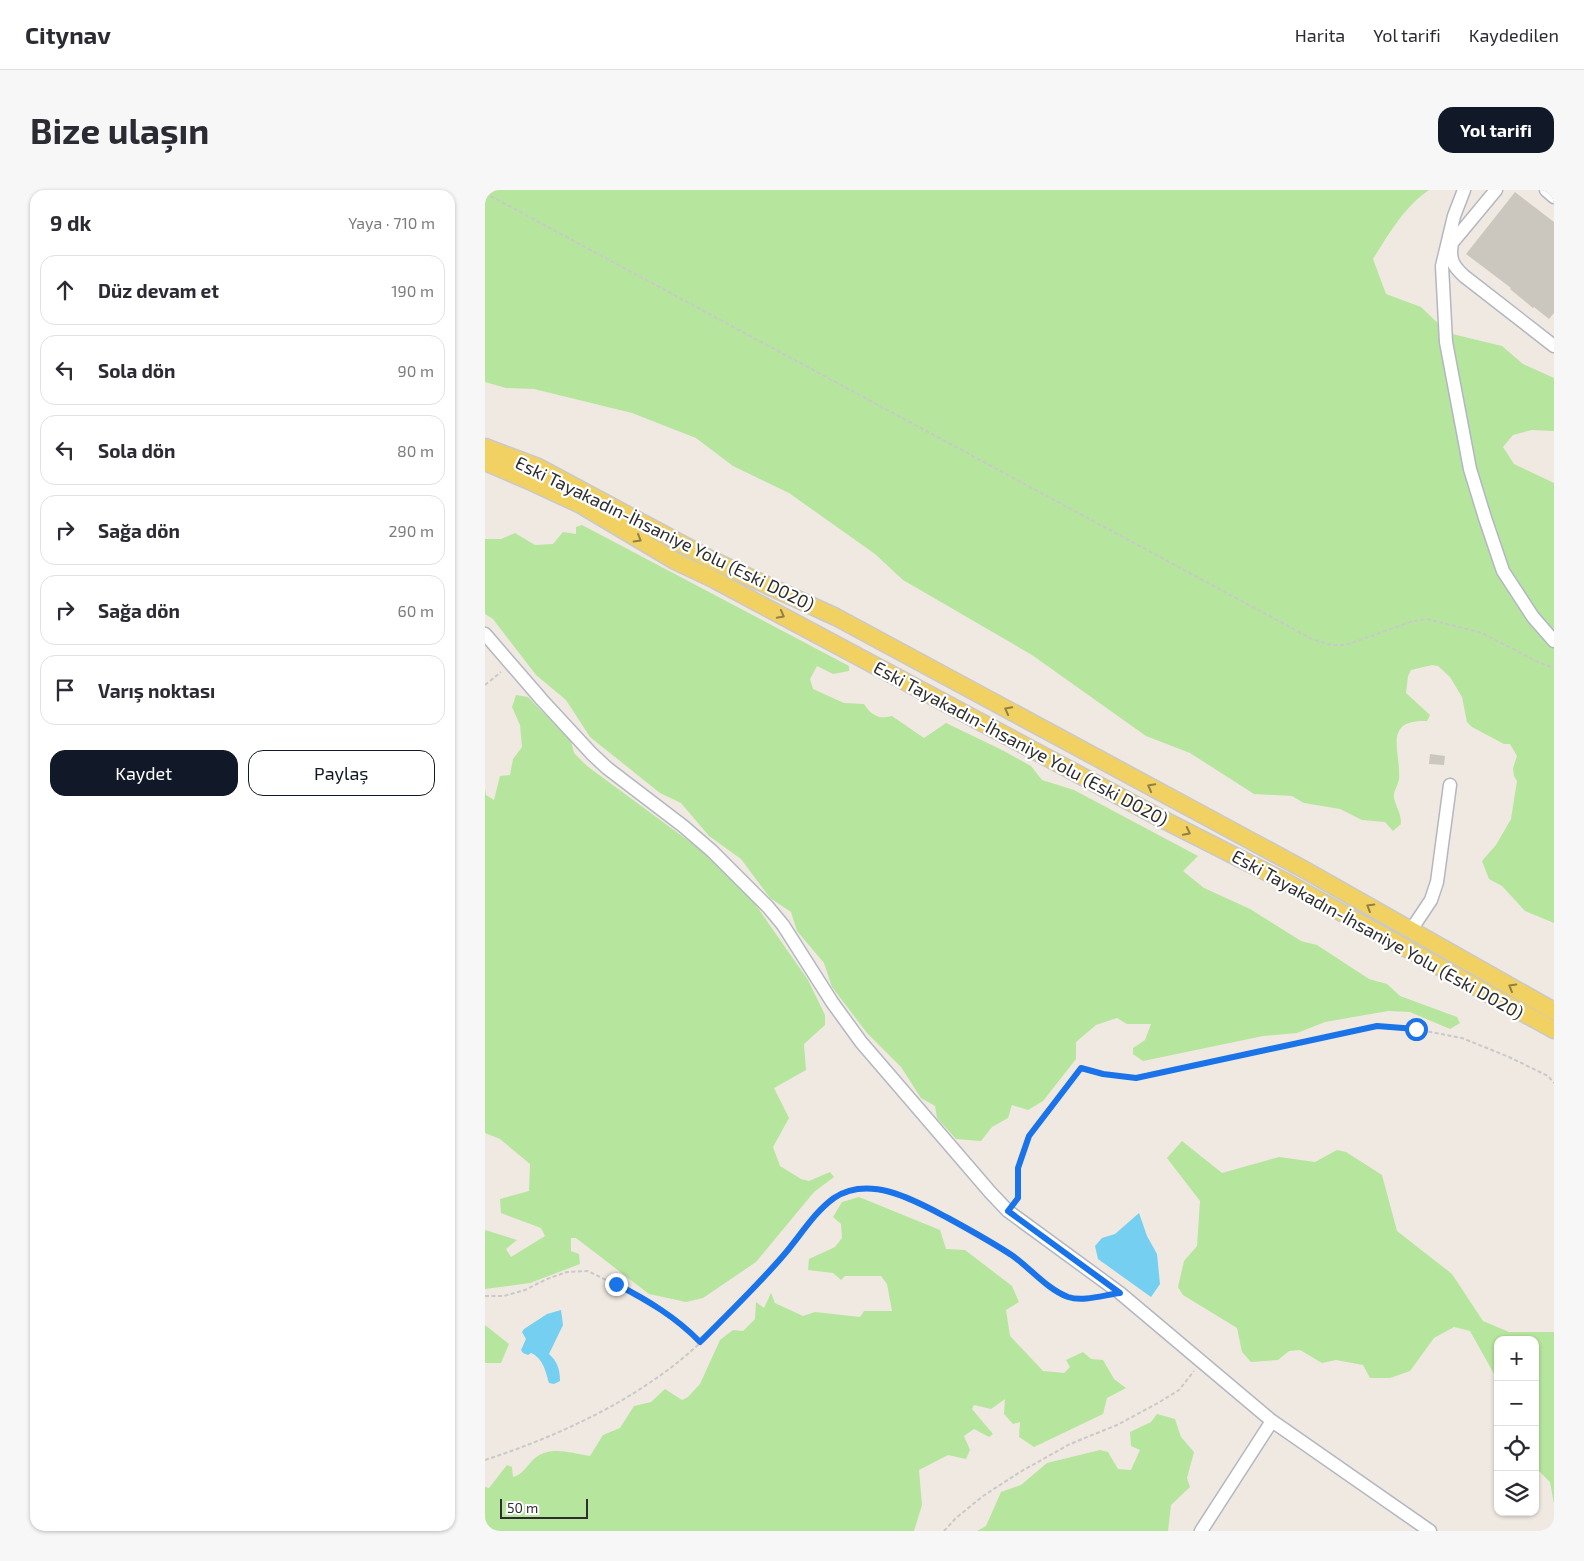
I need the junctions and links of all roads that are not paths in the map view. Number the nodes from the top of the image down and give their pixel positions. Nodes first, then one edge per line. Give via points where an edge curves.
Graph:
1 (1464, 190) edge
2 (1496, 190) edge
3 (1545, 190) edge
4 (1554, 197) edge
5 (1554, 346) edge
6 (485, 447) edge
7 (485, 462) edge
8 (485, 634) edge
9 (1554, 640) edge
10 (1450, 785) dead end
11 (1411, 930) junction
12 (1554, 1011) edge
13 (1554, 1030) edge
14 (1272, 1421) junction
15 (1201, 1531) edge
16 (1430, 1531) edge

1 - 9 street via 1442,266 1446,342 1471,469 1503,571 1533,617
2 - 5 street via 1453,243 1450,254 1453,266
3 - 4 street
11 -> 6 main road, Eski Tayakadın-İhsaniye Yolu (Eski D020) via 836,617 710,559 538,468
7 -> 13 main road, Eski Tayakadın-İhsaniye Yolu (Eski D020) via 581,505 675,561 1288,883
8 - 14 street via 607,768 712,850 768,907 861,1042 1008,1211 1120,1293
10 - 11 street via 1437,882 1431,900
12 -> 11 main road, Eski Tayakadın-İhsaniye Yolu (Eski D020)
14 - 15 street
14 - 16 street

